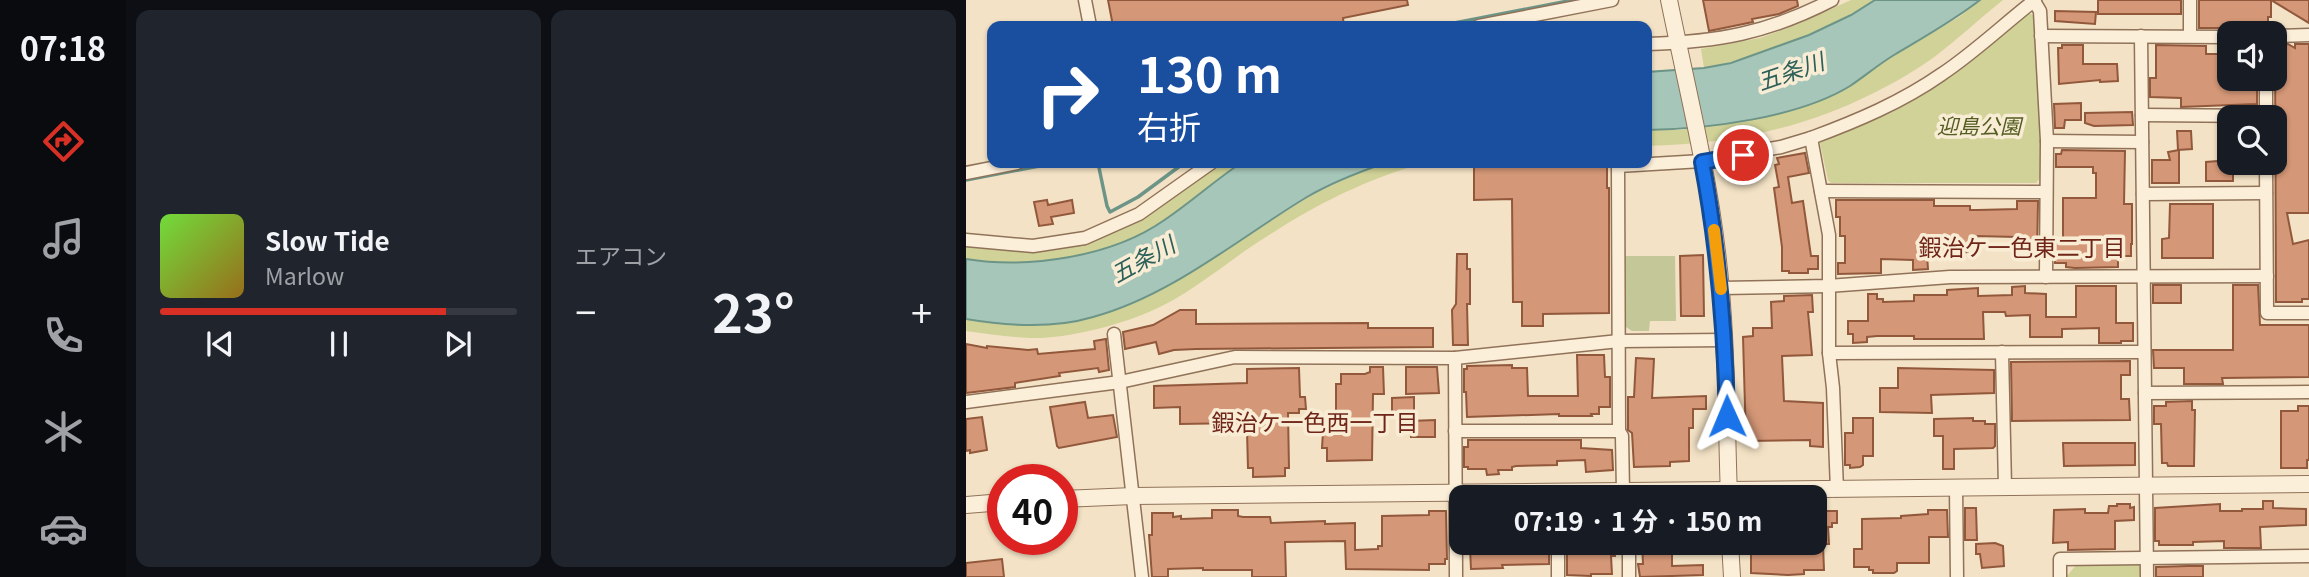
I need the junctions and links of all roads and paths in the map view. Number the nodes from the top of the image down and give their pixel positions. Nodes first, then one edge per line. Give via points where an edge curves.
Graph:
1 (1085, 0) edge
2 (1612, 0) edge
3 (1669, 0) edge
4 (1832, 0) edge
5 (2034, 0) edge
6 (2190, 0) edge
7 (1089, 21) edge
8 (1505, 21) edge
9 (2309, 35) edge
10 (2041, 36) junction
11 (2141, 36) junction
12 (2190, 36) junction
13 (2287, 36) edge
14 (2217, 37) edge
15 (1652, 44) edge
16 (1678, 46) junction
17 (2142, 115) junction
18 (2217, 116) edge
19 (1811, 138) junction
20 (2047, 141) junction
21 (2142, 142) junction
22 (1701, 154) junction
23 (1652, 161) edge
24 (992, 168) edge
25 (1204, 168) edge
26 (1618, 168) edge
27 (966, 173) edge
28 (2266, 175) edge
29 (1821, 191) junction
30 (2046, 191) junction
31 (2266, 193) junction
32 (2143, 194) junction
33 (966, 240) edge
34 (2144, 276) junction
35 (2267, 276) junction
36 (2046, 277) junction
37 (1828, 286) junction
38 (1721, 288) junction
39 (2309, 313) edge
40 (1114, 334) dead end
41 (1725, 340) junction
42 (1619, 341) junction
43 (2002, 352) junction
44 (2144, 352) junction
45 (1829, 353) junction
46 (1455, 358) junction
47 (1120, 382) junction
48 (2309, 392) edge
49 (2145, 393) junction
50 (966, 402) edge
51 (1455, 431) junction
52 (1619, 431) junction
53 (2309, 484) edge
54 (1456, 485) edge
55 (1626, 485) edge
56 (1729, 485) edge
57 (2146, 486) junction
58 (2005, 487) junction
59 (1956, 488) junction
60 (1827, 490) edge
61 (1837, 490) junction
62 (1449, 493) edge
63 (1133, 496) junction
64 (1078, 498) edge
65 (987, 503) edge
66 (966, 505) edge
67 (1458, 555) edge
68 (1558, 555) edge
69 (1629, 555) edge
70 (1731, 555) edge
71 (2309, 556) edge
72 (2146, 558) junction
73 (1142, 577) edge
74 (1457, 577) edge
75 (1559, 577) edge
76 (1629, 577) edge
77 (1732, 577) edge
78 (1957, 577) edge
79 (2060, 577) edge
80 (2147, 577) edge

1 - 7 street
2 - 8 street
3 - 16 street
4 - 16 street via 1765,29
5 - 10 street via 2040,11
5 - 19 street via 1943,74 1853,122
6 - 12 street
9 - 13 street
10 - 11 street
10 - 20 street
11 - 12 street
11 - 17 street
12 - 14 street
15 - 16 street
16 - 22 street
17 - 18 street
17 - 21 street
19 - 22 street via 1781,147
19 - 29 street
20 - 21 street
20 - 30 street
21 - 32 street
22 - 23 street
22 - 38 street
24 - 27 street
25 - 33 street via 1139,214 1085,238 1033,246
26 - 42 street
28 - 31 street
29 - 30 street
29 - 37 street via 1829,235
30 - 36 street
31 - 32 street
31 - 35 street
32 - 34 street
34 - 35 street
34 - 36 street
34 - 44 street
35 - 39 street via 2267,313
36 - 37 street via 1950,277
37 - 38 street
37 - 45 street
38 - 41 street
40 - 47 street
41 - 42 street
41 - 56 street
42 - 46 street
42 - 52 street
43 - 44 street
43 - 45 street
43 - 58 street
44 - 49 street
45 - 61 street
46 - 47 street via 1235,357
46 - 51 street
47 - 50 street
47 - 63 street
48 - 49 street
49 - 57 street
51 - 52 street
51 - 54 street
52 - 55 street
53 - 57 street
57 - 58 street
57 - 72 street
58 - 59 street
59 - 61 street
59 - 78 street
60 - 61 street
62 - 63 street
63 - 64 street
63 - 73 street
65 - 66 street
67 - 74 street
68 - 75 street
69 - 76 street
70 - 77 street
71 - 72 street
72 - 79 street via 2060,559
72 - 80 street

